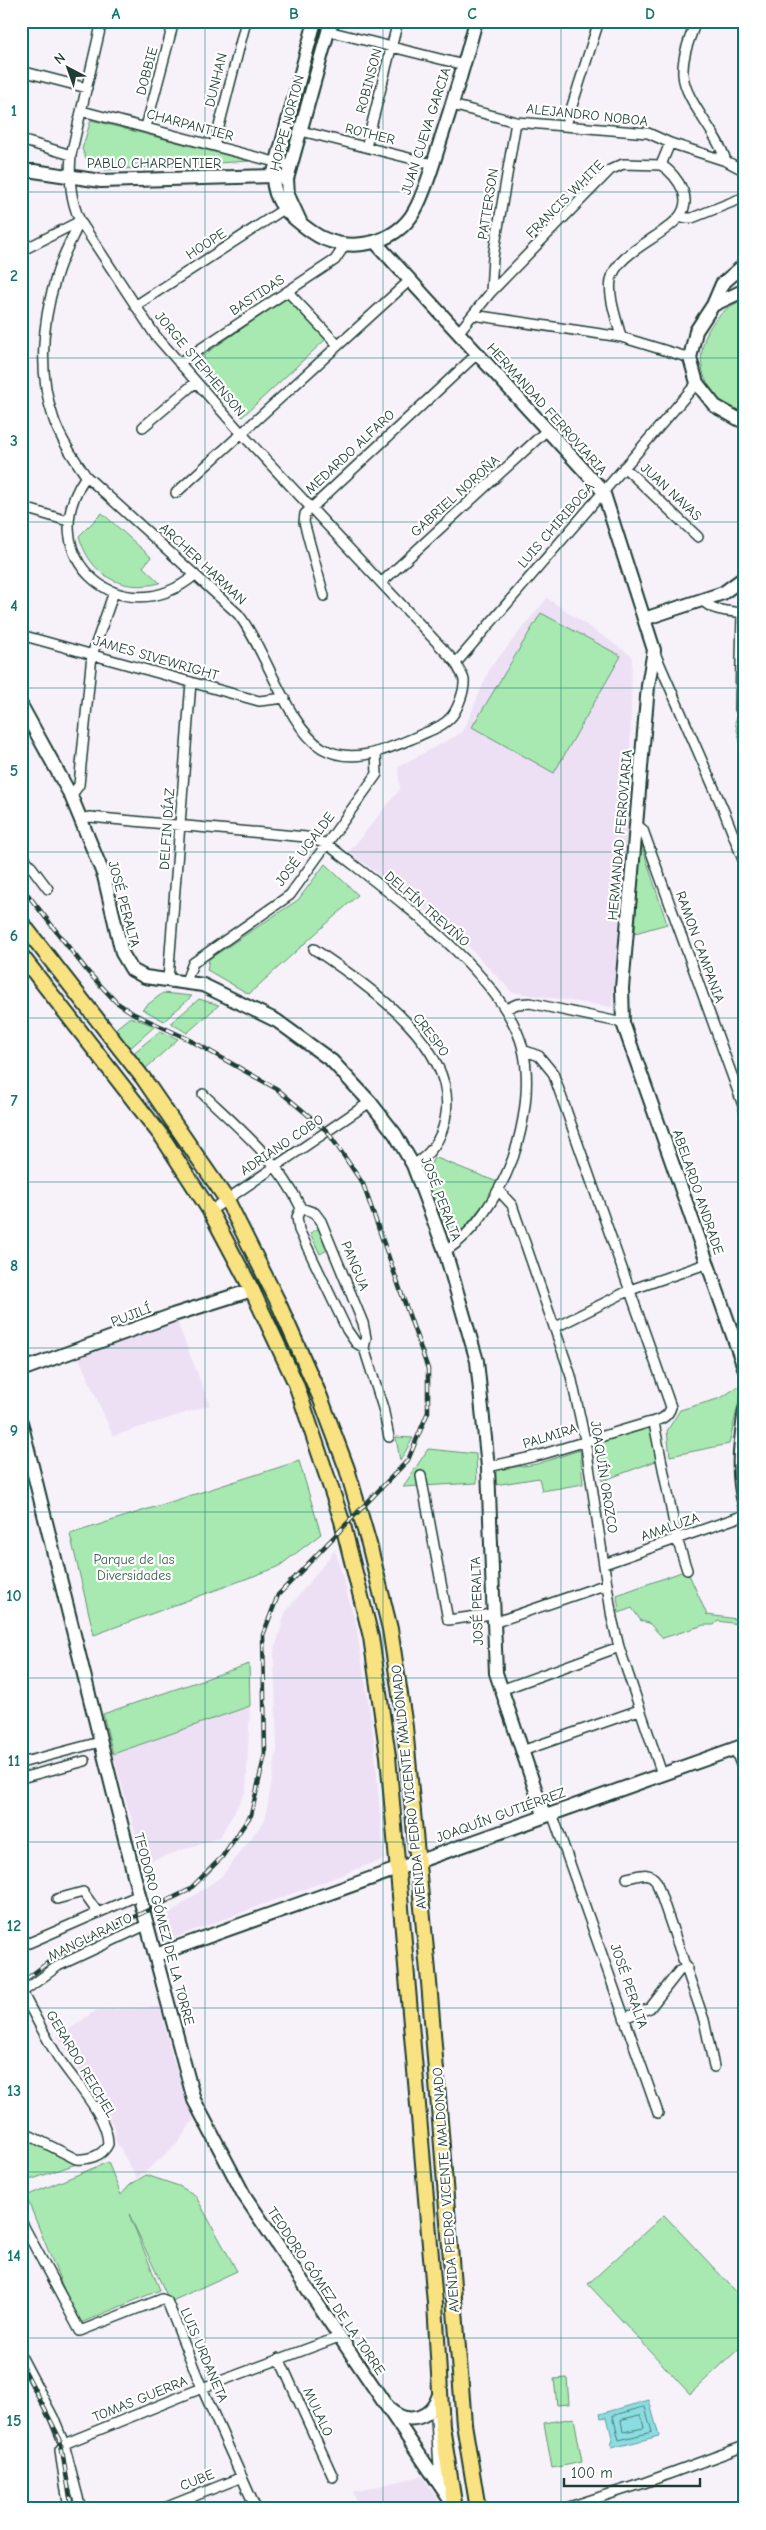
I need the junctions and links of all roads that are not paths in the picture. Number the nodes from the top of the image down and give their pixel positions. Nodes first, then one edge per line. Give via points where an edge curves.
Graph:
1 (92, 21) edge
2 (174, 21) edge
3 (246, 21) edge
4 (315, 21) edge
5 (398, 21) edge
6 (476, 21) edge
7 (598, 21) edge
8 (696, 21) edge
9 (102, 22) edge
10 (330, 26) edge
11 (392, 47) junction
12 (464, 65) junction
13 (21, 71) edge
14 (87, 88) junction
15 (452, 105) junction
16 (82, 111) junction
17 (516, 122) junction
18 (566, 125) junction
19 (146, 127) junction
20 (301, 131) junction
21 (21, 140) edge
22 (670, 144) junction
23 (214, 146) junction
24 (366, 147) junction
25 (70, 155) junction
26 (277, 162) junction
27 (726, 162) junction
28 (433, 164) junction
29 (662, 165) junction
30 (21, 171) edge
31 (745, 171) edge
32 (289, 173) junction
33 (273, 176) junction
34 (69, 177) junction
35 (745, 198) edge
36 (288, 207) junction
37 (680, 218) junction
38 (80, 221) junction
39 (301, 224) joint
40 (376, 243) junction
41 (345, 245) junction
42 (21, 251) edge
43 (745, 266) edge
44 (409, 281) junction
45 (745, 285) edge
46 (745, 290) edge
47 (288, 292) junction
48 (491, 292) junction
49 (714, 305) junction
50 (135, 306) junction
51 (473, 315) junction
52 (458, 333) junction
53 (621, 336) junction
54 (338, 345) junction
55 (477, 354) junction
56 (690, 358) junction
57 (179, 363) junction
58 (196, 382) junction
59 (697, 383) junction
60 (745, 420) edge
61 (143, 427) dead end
62 (546, 431) junction
63 (242, 434) junction
64 (624, 467) junction
65 (86, 476) junction
66 (603, 491) junction
67 (176, 493) dead end
68 (21, 507) edge
69 (311, 508) junction
70 (68, 521) junction
71 (698, 537) dead end
72 (195, 575) junction
73 (745, 577) edge
74 (382, 582) junction
75 (114, 592) junction
76 (324, 596) dead end
77 (702, 600) junction
78 (743, 613) edge
79 (644, 619) junction
80 (21, 635) edge
81 (654, 650) junction
82 (92, 654) junction
83 (456, 663) junction
84 (191, 682) junction
85 (285, 698) junction
86 (21, 705) edge
87 (740, 709) dead end
88 (376, 754) junction
89 (71, 796) junction
90 (80, 819) junction
91 (636, 824) junction
92 (181, 825) junction
93 (328, 844) junction
94 (21, 853) edge
95 (745, 865) edge
96 (48, 889) dead end
97 (21, 922) edge
98 (314, 949) dead end
99 (21, 955) edge
100 (168, 979) junction
101 (186, 981) junction
102 (506, 1009) junction
103 (622, 1024) junction
104 (524, 1050) junction
105 (203, 1094) dead end
106 (370, 1102) junction
107 (745, 1111) edge
108 (413, 1165) junction
109 (276, 1166) junction
110 (499, 1191) junction
111 (226, 1200) junction
112 (301, 1208) junction
113 (210, 1211) junction
114 (445, 1251) junction
115 (703, 1265) dead end
116 (252, 1290) junction
117 (630, 1290) junction
118 (556, 1327) junction
119 (364, 1348) junction
120 (21, 1370) edge
121 (745, 1370) edge
122 (745, 1410) edge
123 (21, 1422) edge
124 (654, 1423) junction
125 (389, 1438) dead end
126 (585, 1440) junction
127 (488, 1467) junction
128 (421, 1476) dead end
129 (743, 1488) edge
130 (745, 1506) edge
131 (745, 1515) edge
132 (677, 1539) junction
133 (604, 1564) junction
134 (688, 1570) dead end
135 (607, 1584) junction
136 (493, 1618) junction
137 (619, 1647) junction
138 (501, 1690) junction
139 (639, 1710) junction
140 (100, 1742) junction
141 (740, 1747) edge
142 (522, 1751) junction
143 (85, 1761) dead end
144 (21, 1763) edge
145 (662, 1774) junction
146 (745, 1774) edge
147 (21, 1778) edge
148 (548, 1814) junction
149 (418, 1862) junction
150 (398, 1869) junction
151 (627, 1878) dead end
152 (139, 1895) junction
153 (56, 1899) dead end
154 (98, 1912) junction
155 (146, 1925) junction
156 (21, 1940) edge
157 (156, 1955) junction
158 (687, 1967) junction
159 (22, 1992) edge
160 (624, 2018) junction
161 (714, 2067) dead end
162 (658, 2113) dead end
163 (21, 2131) edge
164 (21, 2221) edge
165 (339, 2337) junction
166 (21, 2356) edge
167 (279, 2358) junction
168 (202, 2388) junction
169 (381, 2400) junction
170 (438, 2400) junction
171 (64, 2444) junction
172 (745, 2446) edge
173 (242, 2477) junction
174 (333, 2477) dead end
175 (440, 2486) junction
176 (454, 2507) edge
177 (69, 2509) edge
178 (81, 2509) edge
179 (162, 2509) edge
180 (256, 2509) edge
181 (478, 2509) edge
182 (563, 2509) edge

1 - 9 street
2 - 19 street, DOBBIE
3 - 23 street, DUNHAN
4 - 26 street, HOPPE NORTON
5 - 11 street, ROBINSON
6 - 12 street, JUAN CUEVA GARCIA
7 - 18 street
8 - 27 street via 683,61 682,76 688,92 721,145
9 - 14 street, JORGE STEPHENSON
10 - 11 street
10 - 20 street, HOPPE NORTON
11 - 12 street
11 - 24 street, ROBINSON
12 - 15 street, JUAN CUEVA GARCIA
13 - 14 street
14 - 16 street, JORGE STEPHENSON
15 - 17 street, ALEJANDRO NOBOA
15 - 28 street, JUAN CUEVA GARCIA
16 - 19 street, CHARPANTIER
16 - 25 street, JORGE STEPHENSON
17 - 18 street, ALEJANDRO NOBOA
17 - 48 street, PATTERSON
18 - 22 street, ALEJANDRO NOBOA via 648,132
19 - 23 street, CHARPANTIER
20 - 24 street, ROTHER
20 - 32 street, HOPPE NORTON
21 - 25 street, PABLO CHARPENTIER
22 - 27 street, ALEJANDRO NOBOA
22 - 29 street
23 - 26 street, CHARPANTIER
24 - 28 street, ROTHER
25 - 34 street, JORGE STEPHENSON
26 - 32 street, CHARPANTIER
26 - 33 street, HOPPE NORTON
27 - 31 street, ALEJANDRO NOBOA
28 - 40 street, JUAN CUEVA GARCIA via 415,212 394,232
29 - 37 street via 686,197 686,207
29 - 48 street, FRANCIS WHITE via 623,164 610,170
30 - 34 street, PABLO CHARPENTIER
32 - 33 street, PABLO CHARPENTIER
32 - 36 street, HOPPE NORTON
33 - 34 street, PABLO CHARPENTIER via 101,181
33 - 36 street, HOPPE NORTON via 276,197
34 - 38 street, JORGE STEPHENSON via 73,206
35 - 37 street via 692,218
36 - 39 street, HOPPE NORTON
36 - 50 street, HOOPE
37 - 53 street via 625,257 614,272 612,290
38 - 42 street
38 - 50 street, JORGE STEPHENSON
38 - 65 street, ARCHER HARMAN via 56,276 43,354 46,391 54,421
39 - 41 street, JUAN CUEVA GARCIA via 322,237
40 - 41 street, JUAN CUEVA GARCIA
40 - 44 street
41 - 47 street, BASTIDAS via 335,260
43 - 45 street via 742,280
43 - 49 street via 722,284
44 - 52 street
44 - 54 street
46 - 49 street
47 - 54 street
47 - 57 street, BASTIDAS
48 - 51 street, FRANCIS WHITE
49 - 56 street via 696,331
50 - 57 street, JORGE STEPHENSON
51 - 52 street, FRANCIS WHITE
51 - 53 street
52 - 55 street, HERMANDAD FERROVIARIA
53 - 56 street
54 - 63 street
55 - 62 street, HERMANDAD FERROVIARIA
55 - 69 street, MEDARDO ALFARO
56 - 59 street
57 - 58 street, JORGE STEPHENSON
58 - 61 street
58 - 63 street, JORGE STEPHENSON
59 - 60 street via 714,406
59 - 64 street, LUIS CHIRIBOGA
62 - 66 street, HERMANDAD FERROVIARIA
62 - 74 street, GABRIEL NOROÑA
63 - 67 street
63 - 69 street, JORGE STEPHENSON
64 - 66 street, LUIS CHIRIBOGA
64 - 71 street, JUAN NAVAS
65 - 70 street via 74,497
65 - 72 street, ARCHER HARMAN
66 - 79 street, HERMANDAD FERROVIARIA
66 - 83 street, LUIS CHIRIBOGA
68 - 70 street
69 - 74 street, JORGE STEPHENSON
69 - 76 street, MEDARDO ALFARO via 304,522
70 - 75 street via 71,543 80,564 89,576
72 - 75 street via 157,596 143,598
72 - 85 street, ARCHER HARMAN via 251,630
73 - 77 street via 723,593
74 - 83 street, JORGE STEPHENSON
75 - 82 street
77 - 78 street via 718,610
77 - 79 street
78 - 87 street
79 - 81 street, HERMANDAD FERROVIARIA
80 - 82 street, JAMES SIVEWRIGHT
81 - 91 street, HERMANDAD FERROVIARIA
81 - 95 street, HERMANDAD FERROVIARIA
82 - 84 street, JAMES SIVEWRIGHT
82 - 89 street via 79,786
83 - 88 street, ARCHER HARMAN via 464,680 461,698 452,716 437,728
84 - 85 street, JAMES SIVEWRIGHT via 259,701
84 - 92 street, DELFIN DÍAZ
85 - 88 street, ARCHER HARMAN via 305,735 323,749 345,756
86 - 89 street, JOSÉ PERALTA
88 - 93 street, JOSÉ UGALDE via 377,774
89 - 90 street, JOSÉ PERALTA
90 - 92 street, DELFÍN TREVIÑO via 90,817
90 - 100 street, JOSÉ PERALTA via 104,876 126,962 138,974
91 - 103 street, HERMANDAD FERROVIARIA via 622,988
91 - 107 street, RAMON CAMPANIA via 643,830
92 - 93 street, DELFÍN TREVIÑO via 306,837
92 - 100 street, DELFIN DÍAZ
93 - 101 street, JOSÉ UGALDE via 290,894 193,962
93 - 102 street, DELFÍN TREVIÑO via 440,935
94 - 96 street
97 - 111 main road, AVENIDA PEDRO VICENTE MALDONADO via 143,1078
98 - 108 street, CRESPO via 388,1004 416,1034 436,1063 446,1100 443,1128 433,1149
99 - 113 main road, AVENIDA PEDRO VICENTE MALDONADO via 163,1138
100 - 101 street, JOSÉ PERALTA
101 - 106 street, JOSÉ PERALTA via 218,992 277,1021 332,1060
102 - 103 street via 530,1002
102 - 104 street, DELFÍN TREVIÑO
103 - 121 street, ABELARDO ANDRADE
104 - 110 street, DELFÍN TREVIÑO via 526,1098 522,1124
104 - 117 street via 539,1056 553,1073
105 - 109 street, PANGUA
106 - 108 street, JOSÉ PERALTA via 395,1134
106 - 109 street, ADRIANO COBO
108 - 114 street, JOSÉ PERALTA
109 - 111 street, ADRIANO COBO
109 - 112 street, PANGUA
110 - 114 street, DELFÍN TREVIÑO via 463,1238
110 - 118 street, JOAQUÍN OROZCO via 512,1205
111 - 113 street, ADRIANO COBO
111 - 149 main road, AVENIDA PEDRO VICENTE MALDONADO via 277,1300 320,1397 347,1469 369,1544 390,1629 400,1692
112 - 119 street, PANGUA via 297,1217 300,1230 347,1330
112 - 119 street, PANGUA via 309,1208 321,1221 363,1322
113 - 116 main road, AVENIDA PEDRO VICENTE MALDONADO
114 - 127 street, JOSÉ PERALTA via 477,1361
115 - 117 street
116 - 120 street, PUJILÍ
116 - 150 main road, AVENIDA PEDRO VICENTE MALDONADO via 296,1384 342,1520 380,1688
117 - 118 street
117 - 124 street via 671,1407 668,1414
118 - 126 street, JOAQUÍN OROZCO
119 - 125 street, PANGUA
122 - 129 street via 738,1458
123 - 140 street, TEODORO GÓMEZ DE LA TORRE
124 - 126 street, PALMIRA
124 - 132 street
126 - 127 street, PALMIRA
126 - 133 street, JOAQUÍN OROZCO
127 - 136 street, JOSÉ PERALTA
128 - 136 street via 448,1620
129 - 130 street
131 - 132 street, AMALUZA
132 - 133 street, AMALUZA
132 - 134 street
133 - 135 street, JOAQUÍN OROZCO
135 - 136 street
135 - 137 street, JOAQUÍN OROZCO
136 - 138 street, JOSÉ PERALTA via 495,1663
137 - 138 street
137 - 139 street, JOAQUÍN OROZCO
138 - 142 street, JOSÉ PERALTA
139 - 142 street
139 - 145 street, JOAQUÍN OROZCO
140 - 144 street
140 - 152 street, TEODORO GÓMEZ DE LA TORRE
141 - 145 street, JOAQUÍN GUTIÉRREZ
141 - 146 street
142 - 148 street, JOSÉ PERALTA
143 - 147 street
145 - 148 street, JOAQUÍN GUTIÉRREZ
148 - 149 street, JOAQUÍN GUTIÉRREZ
148 - 160 street, JOSÉ PERALTA
149 - 150 street, JOAQUÍN GUTIÉRREZ
149 - 181 main road, AVENIDA PEDRO VICENTE MALDONADO via 462,2405
150 - 157 street, JOAQUÍN GUTIÉRREZ
150 - 170 main road, AVENIDA PEDRO VICENTE MALDONADO via 434,2293
151 - 158 street via 653,1876
152 - 154 street
152 - 155 street, TEODORO GÓMEZ DE LA TORRE
153 - 154 street via 83,1892
154 - 156 street via 28,1943
155 - 157 street, TEODORO GÓMEZ DE LA TORRE
155 - 159 street, MANGLARALTO via 58,1966
157 - 165 street, TEODORO GÓMEZ DE LA TORRE via 194,2100 244,2196
158 - 160 street via 680,1971 650,2008
158 - 161 street via 704,2020
159 - 163 street, GERARDO REICHEL via 56,2054 91,2103 108,2144 96,2155 76,2159
160 - 162 street, JOSÉ PERALTA
164 - 168 street, LUIS URDANETA via 78,2330 165,2299
165 - 167 street, TOMAS GUERRA
165 - 169 street, TEODORO GÓMEZ DE LA TORRE
166 - 171 street
167 - 168 street, TOMAS GUERRA
167 - 174 street, MULALO
168 - 171 street, TOMAS GUERRA
168 - 173 street, LUIS URDANETA
169 - 170 street, TEODORO GÓMEZ DE LA TORRE via 406,2419 424,2416
169 - 175 street, TEODORO GÓMEZ DE LA TORRE
170 - 175 street
170 - 176 main road, AVENIDA PEDRO VICENTE MALDONADO
171 - 177 street via 60,2450
171 - 178 street
172 - 182 street
173 - 179 street, CUBE
173 - 180 street, LUIS URDANETA
175 - 176 street, TEODORO GÓMEZ DE LA TORRE

